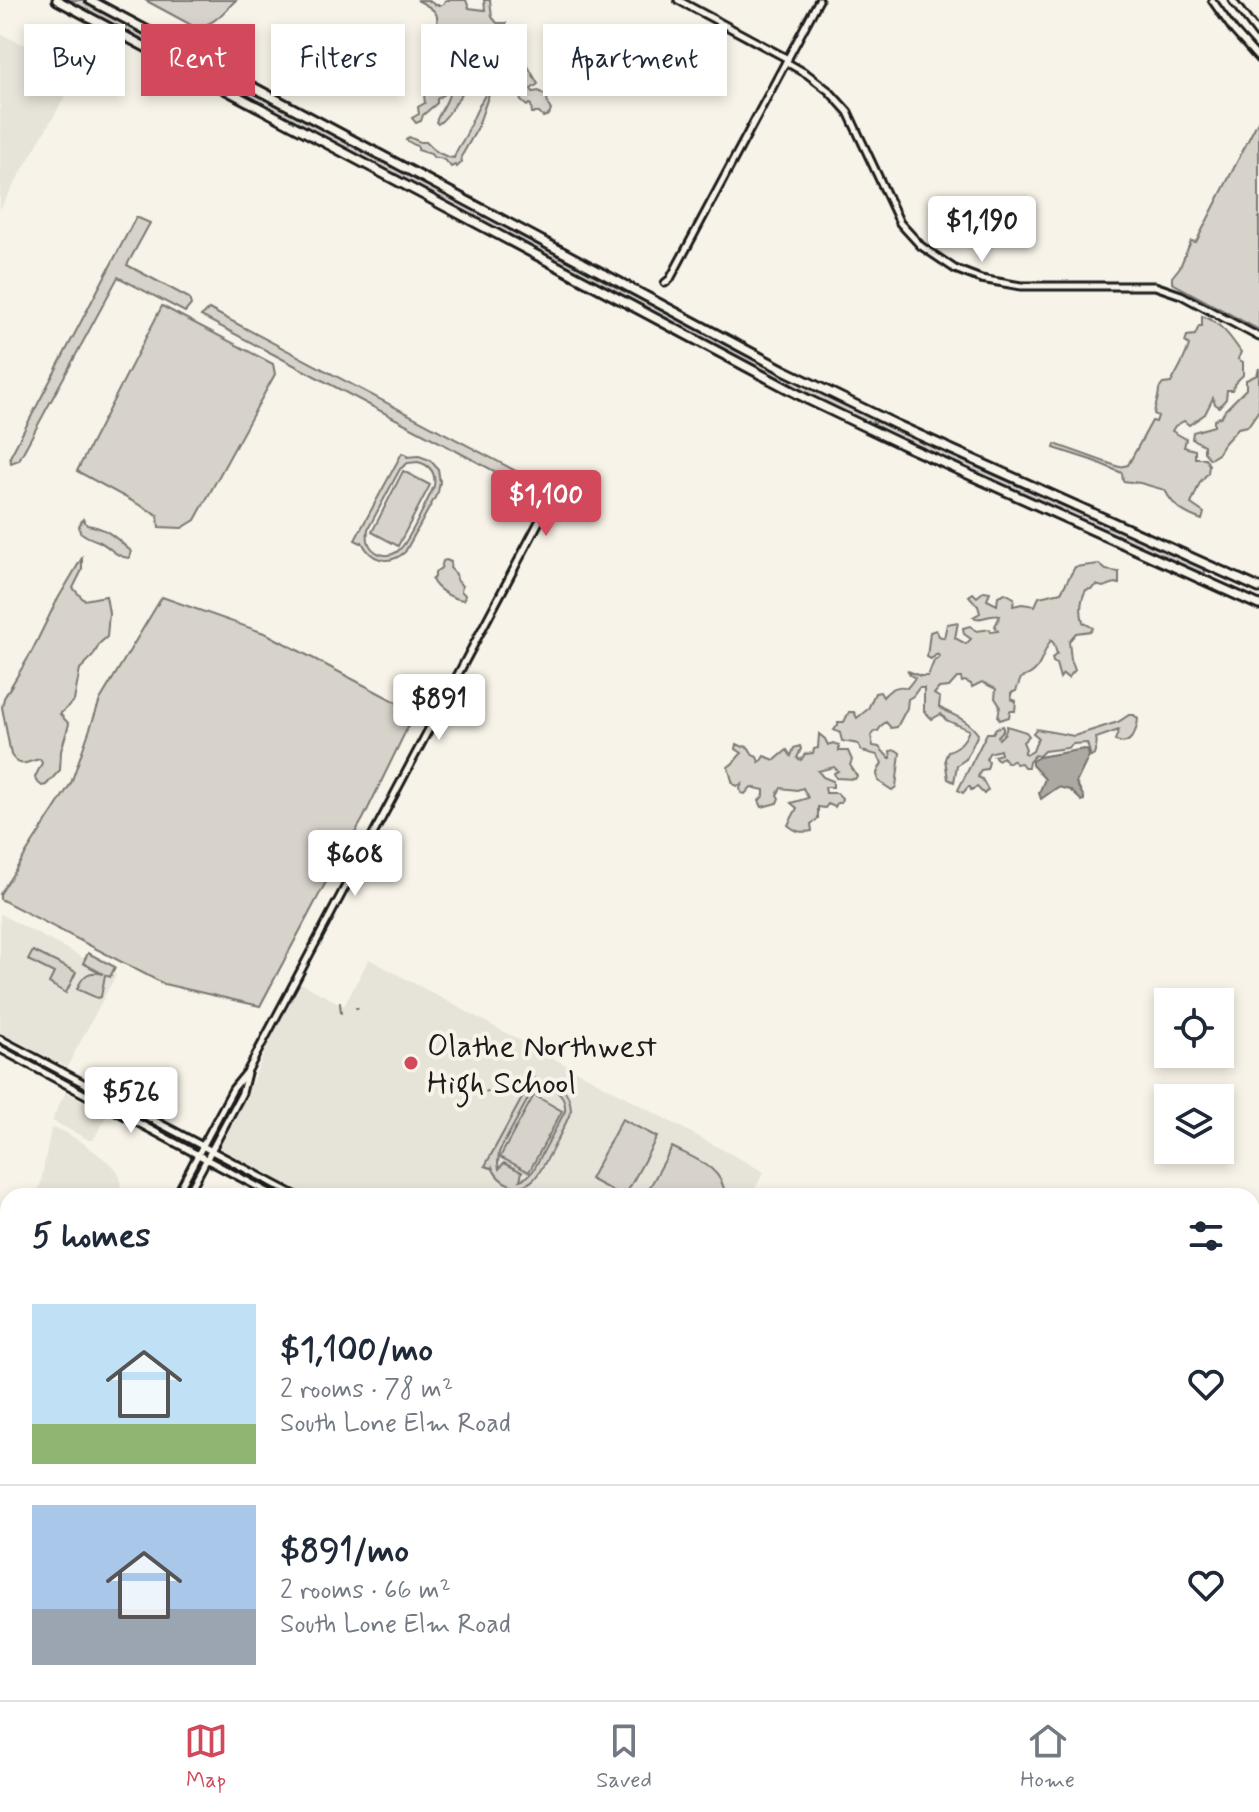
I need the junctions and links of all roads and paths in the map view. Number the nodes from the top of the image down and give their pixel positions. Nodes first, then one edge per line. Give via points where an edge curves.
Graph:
1 (57, 0) edge
2 (90, 0) edge
3 (678, 0) edge
4 (819, 0) edge
5 (1212, 0) edge
6 (1232, 0) edge
7 (1259, 35) edge
8 (1259, 59) edge
9 (787, 61) junction
10 (665, 283) dead end
11 (1259, 337) edge
12 (550, 501) dead end
13 (1259, 588) edge
14 (1259, 605) edge
15 (0, 1039) edge
16 (0, 1049) edge
17 (247, 1072) junction
18 (203, 1146) junction
19 (211, 1151) junction
20 (198, 1155) junction
21 (207, 1159) junction
22 (180, 1188) edge
23 (191, 1188) edge
24 (260, 1188) edge
25 (282, 1188) edge

1 - 14 highway via 809,400
2 - 13 highway via 784,370
3 - 9 street
4 - 9 street
5 - 8 street
6 - 7 street
9 - 10 street
9 - 11 street via 848,112 900,223 946,263 1008,285 1155,286
12 - 17 street
15 - 18 street
16 - 20 street
17 - 18 street
17 - 19 street via 242,1093
18 - 19 street
18 - 20 street
19 - 21 street
19 - 25 street
20 - 21 street
20 - 22 street
21 - 23 street
21 - 24 street

